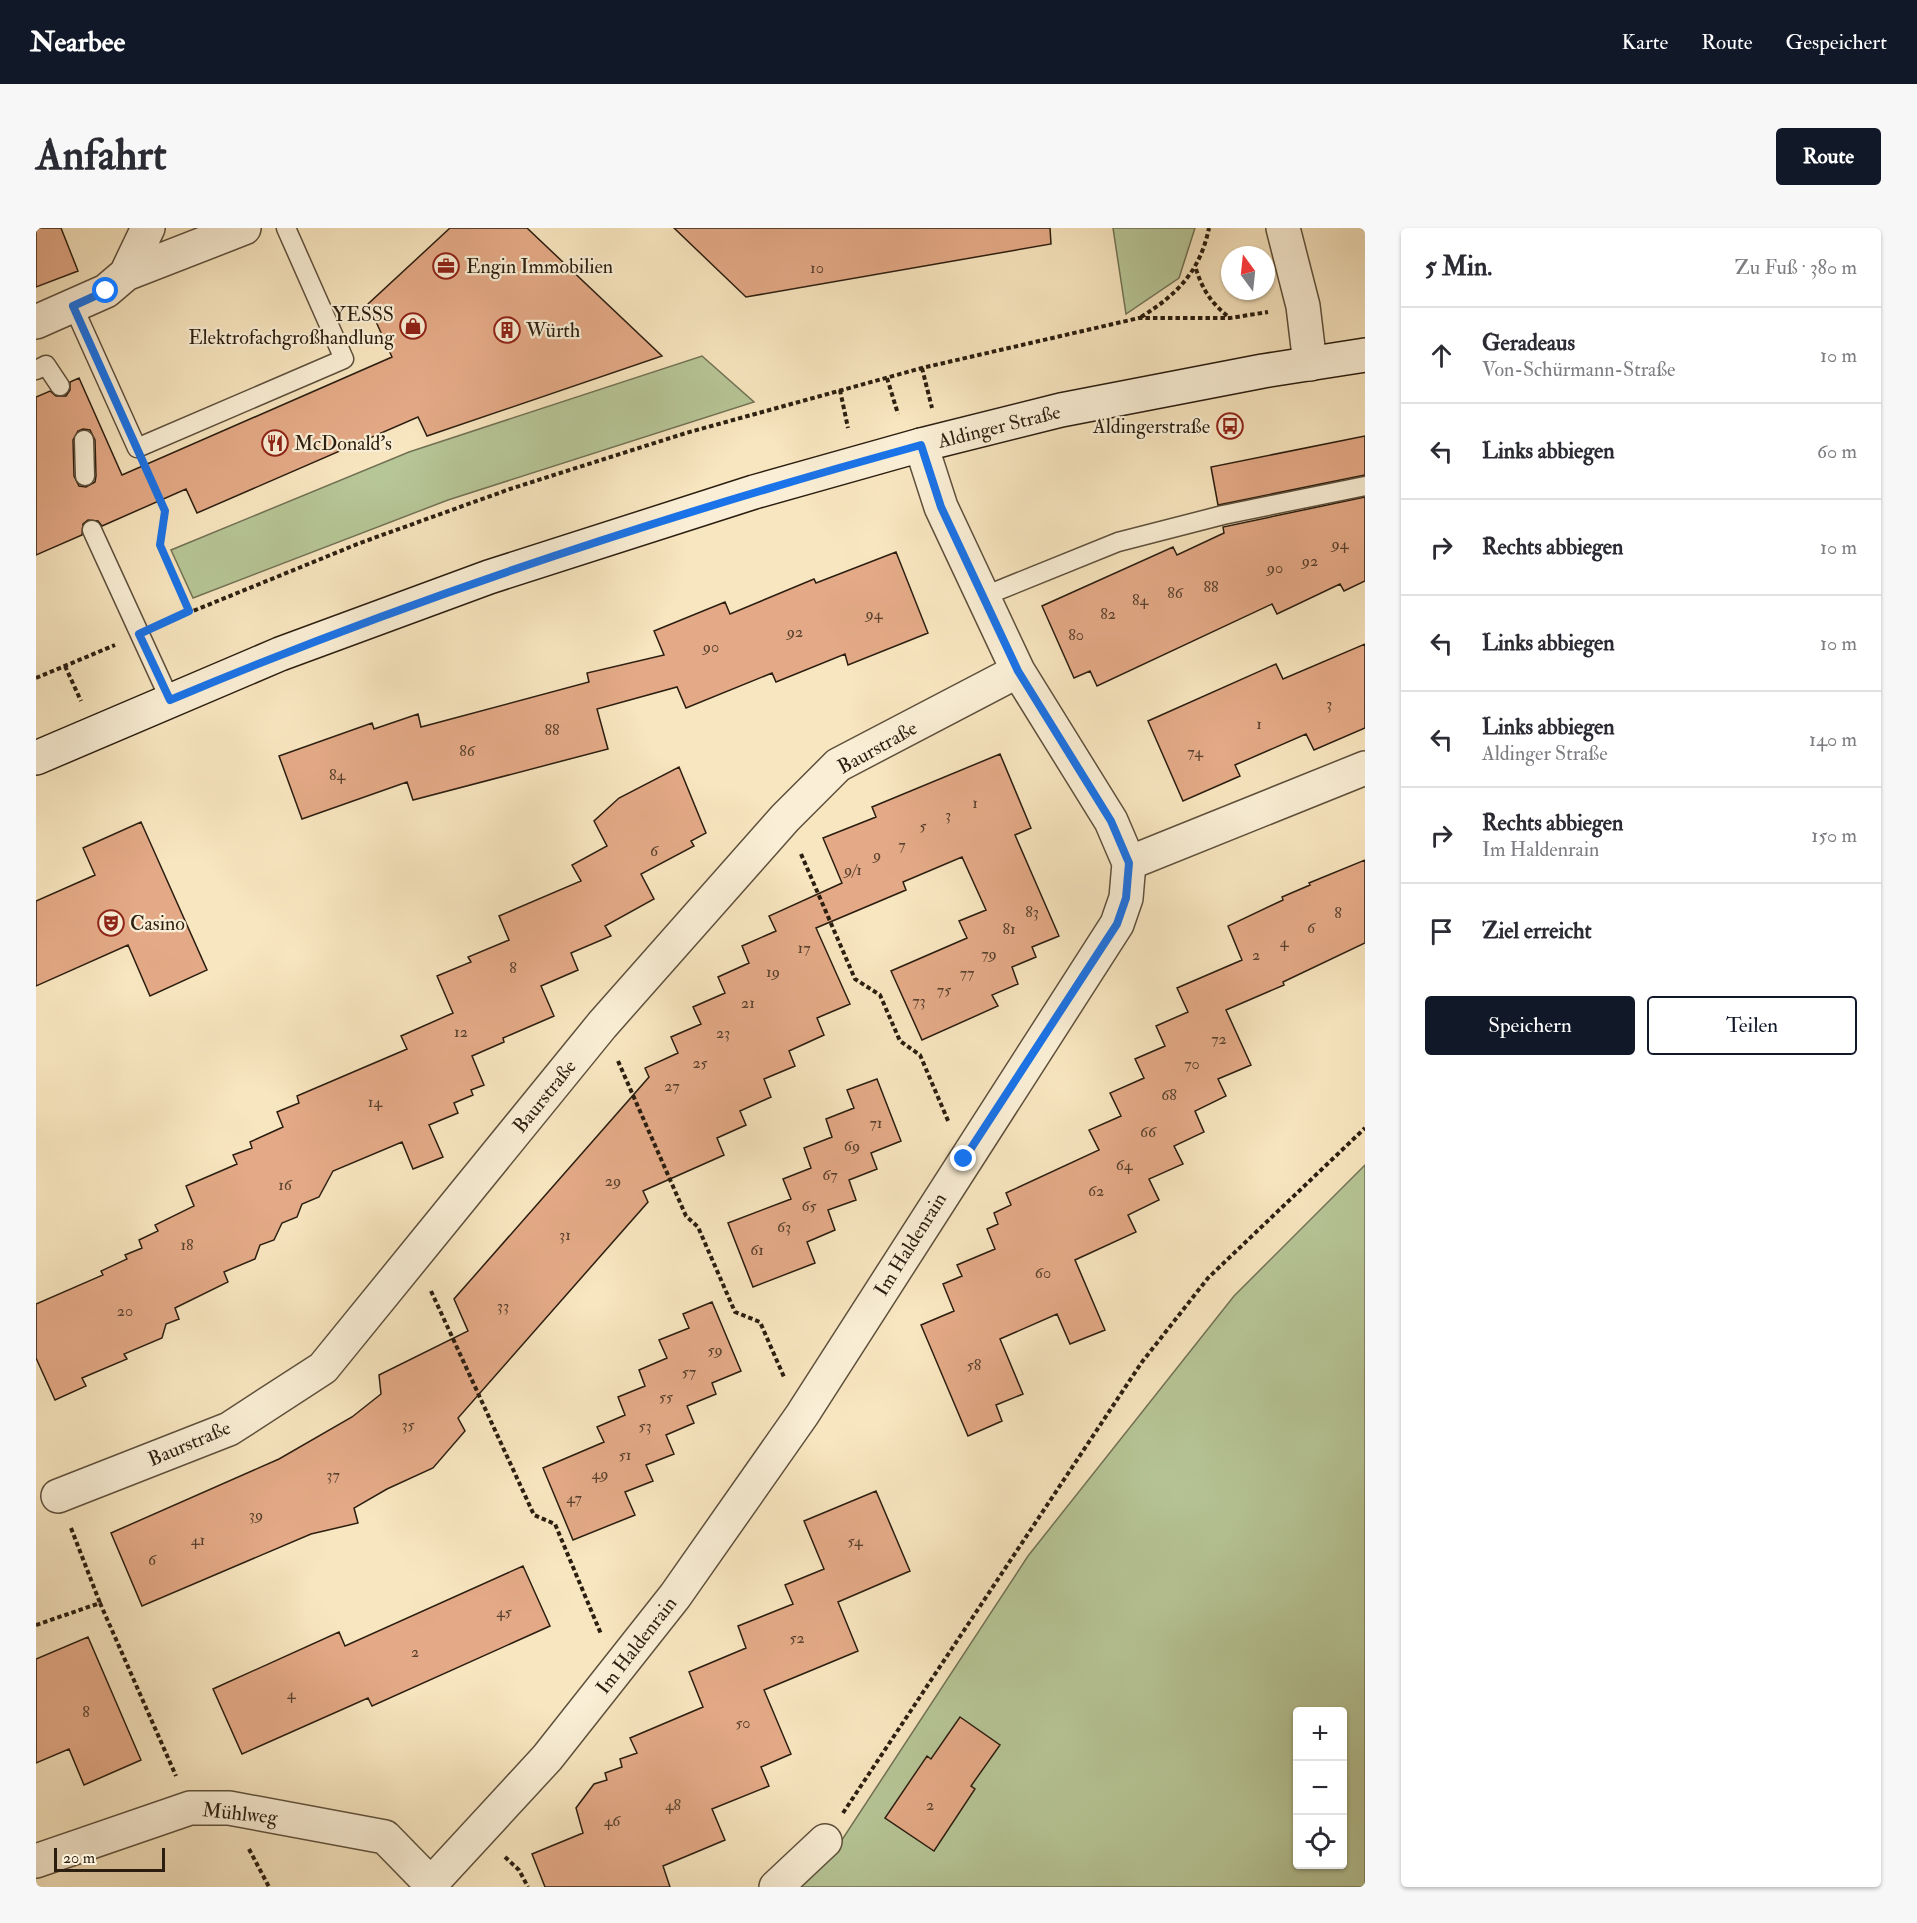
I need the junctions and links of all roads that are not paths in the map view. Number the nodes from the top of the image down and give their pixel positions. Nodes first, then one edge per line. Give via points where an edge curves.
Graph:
1 (148, 228) edge
2 (244, 228) edge
3 (286, 228) edge
4 (1283, 228) edge
5 (126, 274) junction
6 (73, 306) junction
7 (36, 322) edge
8 (1365, 355) edge
9 (1310, 364) junction
10 (36, 369) edge
11 (60, 386) dead end
12 (84, 440) dead end
13 (921, 445) junction
14 (86, 476) dead end
15 (1365, 486) edge
16 (92, 530) dead end
17 (982, 597) junction
18 (1018, 671) junction
19 (170, 700) junction
20 (36, 758) edge
21 (1365, 768) edge
22 (1129, 863) junction
23 (58, 1496) road end
24 (825, 1841) road end
25 (36, 1861) edge
26 (429, 1886) edge
27 (776, 1887) edge

1 - 5 street
2 - 5 street
3 - 6 lane via 344,359 137,448
4 - 9 street via 1303,306
5 - 6 street via 106,291
6 - 7 street
8 - 9 street, Aldinger Straße
9 - 13 street, Aldinger Straße via 1061,410
10 - 11 lane via 46,365
12 - 14 lane
13 - 17 street, Im Haldenrain via 941,507
13 - 19 street, Aldinger Straße via 754,492 489,577 280,654
15 - 17 lane via 1223,515 1118,542
16 - 19 lane
17 - 18 street, Im Haldenrain
18 - 22 street, Im Haldenrain via 1111,821
18 - 23 street, Baurstraße via 838,765 785,818 602,1025 323,1368 229,1429
19 - 20 street, Aldinger Straße
21 - 22 street
22 - 26 street, Im Haldenrain via 1126,898 1117,924 802,1415 675,1596 617,1670 547,1758
24 - 27 street
25 - 26 street, Mühlweg via 190,1808 229,1808 385,1837

